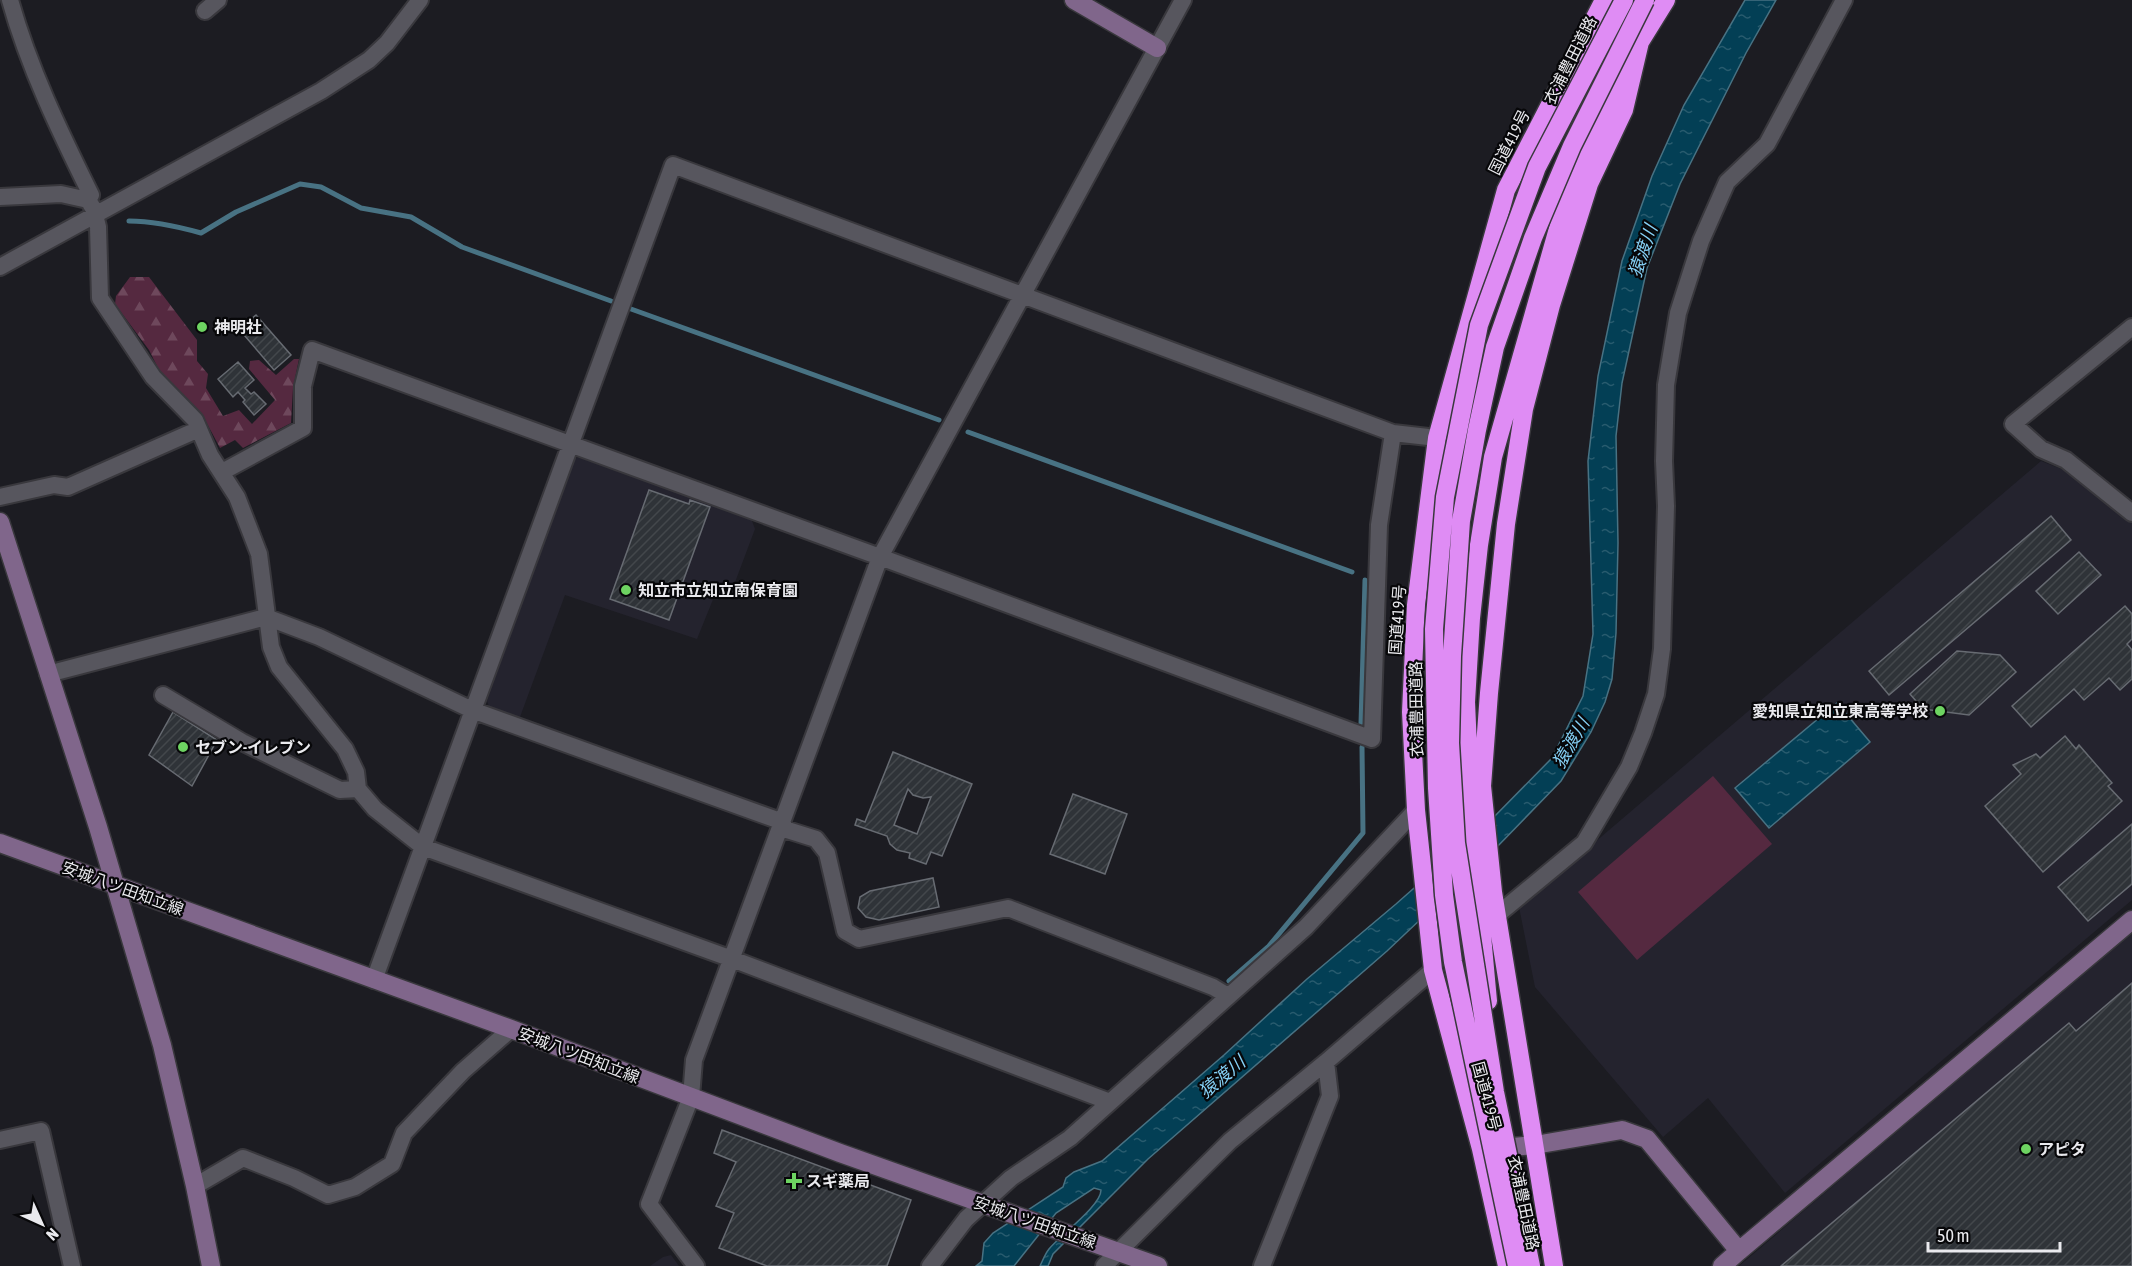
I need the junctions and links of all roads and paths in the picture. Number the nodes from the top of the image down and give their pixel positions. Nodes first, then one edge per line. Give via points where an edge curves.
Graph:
1 (10, 0) edge
2 (218, 0) edge
3 (420, 0) edge
4 (1074, 0) edge
5 (1183, 0) edge
6 (1604, 0) edge
7 (1624, 0) edge
8 (1645, 0) edge
9 (1666, 0) edge
10 (1844, 0) edge
11 (204, 11) dead end
12 (1640, 42) junction
13 (1157, 48) junction
14 (0, 196) edge
15 (93, 209) junction
16 (0, 267) edge
17 (1022, 295) junction
18 (2132, 327) edge
19 (199, 429) junction
20 (1393, 433) junction
21 (1437, 438) junction
22 (570, 443) junction
23 (222, 472) junction
24 (0, 496) edge
25 (2132, 513) edge
26 (0, 522) edge
27 (880, 557) junction
28 (266, 617) junction
29 (48, 674) junction
30 (163, 695) dead end
31 (472, 710) junction
32 (358, 789) junction
33 (1416, 810) junction
34 (782, 825) junction
35 (0, 843) edge
36 (423, 847) junction
37 (116, 886) junction
38 (1497, 915) junction
39 (2132, 920) edge
40 (732, 959) junction
41 (1433, 970) junction
42 (374, 980) junction
43 (1228, 996) junction
44 (511, 1029) junction
45 (1326, 1062) junction
46 (1495, 1092) junction
47 (691, 1097) junction
48 (1110, 1102) junction
49 (0, 1140) edge
50 (1535, 1145) junction
51 (1481, 1149) junction
52 (195, 1186) junction
53 (982, 1204) junction
54 (1114, 1249) junction
55 (1739, 1251) junction
56 (72, 1266) edge
57 (212, 1266) edge
58 (696, 1266) edge
59 (930, 1266) edge
60 (1104, 1266) edge
61 (1158, 1266) edge
62 (1262, 1266) edge
63 (1507, 1266) edge
64 (1517, 1266) edge
65 (1531, 1266) edge
66 (1554, 1266) edge
67 (1722, 1266) edge

1 - 15 street via 59,129 91,195
2 - 11 street
3 - 15 street via 369,60 321,91
4 - 13 street
5 - 13 street
6 - 21 highway, 国道419号 via 1506,190
7 - 64 highway, 衣浦豊田道路, bridge via 1537,167 1479,325 1445,497 1435,618 1437,788 1444,895 1453,962
8 - 46 highway, 衣浦豊田道路, bridge via 1572,146 1533,238 1495,347 1461,521 1450,743 1456,843
9 - 12 highway
10 - 38 street via 1767,144 1727,182 1701,241 1678,313 1666,385 1662,649 1656,694 1643,733 1629,767 1584,843
12 - 38 highway via 1624,110 1589,184 1551,304 1524,409 1506,524 1482,786
12 - 46 highway, 衣浦豊田道路, bridge via 1608,105 1561,218 1493,457 1478,553 1466,702 1471,815
13 - 17 street
14 - 15 street via 61,194
15 - 16 street
15 - 19 street via 98,228 100,298 153,376
17 - 20 street
17 - 22 street via 673,165
17 - 27 street
18 - 25 street via 2013,424
19 - 23 street
19 - 24 street via 68,487 54,485
20 - 21 street
20 - 27 street via 1379,525 1372,739
21 - 33 highway, 国道419号 via 1416,605 1411,712
22 - 23 street via 312,350 303,386 303,428
22 - 27 street
22 - 31 street
23 - 28 street via 237,497 259,554
26 - 29 street
27 - 34 street
28 - 29 street
28 - 31 street via 319,637
28 - 32 street via 279,667 345,749 356,772
29 - 37 street
30 - 32 street via 242,742 340,790
31 - 34 street
31 - 36 street
32 - 36 street via 375,809
33 - 41 highway, 国道419号
33 - 43 street via 1306,927
34 - 40 street
34 - 43 street via 816,839 826,853 845,931 859,939 1008,908
35 - 37 street, 安城八ツ田知立線
36 - 40 street
36 - 42 street
37 - 42 street, 安城八ツ田知立線
37 - 52 street via 162,1045
38 - 50 highway
39 - 55 street
40 - 47 street via 694,1060
40 - 48 street
41 - 45 street
41 - 51 highway, 国道419号
42 - 44 street, 安城八ツ田知立線
43 - 48 street
44 - 47 street, 安城八ツ田知立線
44 - 52 street via 463,1071 404,1133 392,1164 355,1187 328,1195 243,1158
45 - 54 street via 1230,1141
45 - 62 street via 1330,1096
46 - 65 highway, 衣浦豊田道路, bridge
47 - 53 street, 安城八ツ田知立線
47 - 58 street via 649,1204
48 - 53 street via 1070,1138 1011,1178
49 - 56 street via 41,1131
50 - 51 street
50 - 55 street via 1622,1130 1647,1139
50 - 66 highway
51 - 63 highway, 国道419号
52 - 57 street
53 - 54 street, 安城八ツ田知立線
53 - 59 street
54 - 60 street
54 - 61 street, 安城八ツ田知立線
55 - 67 street

